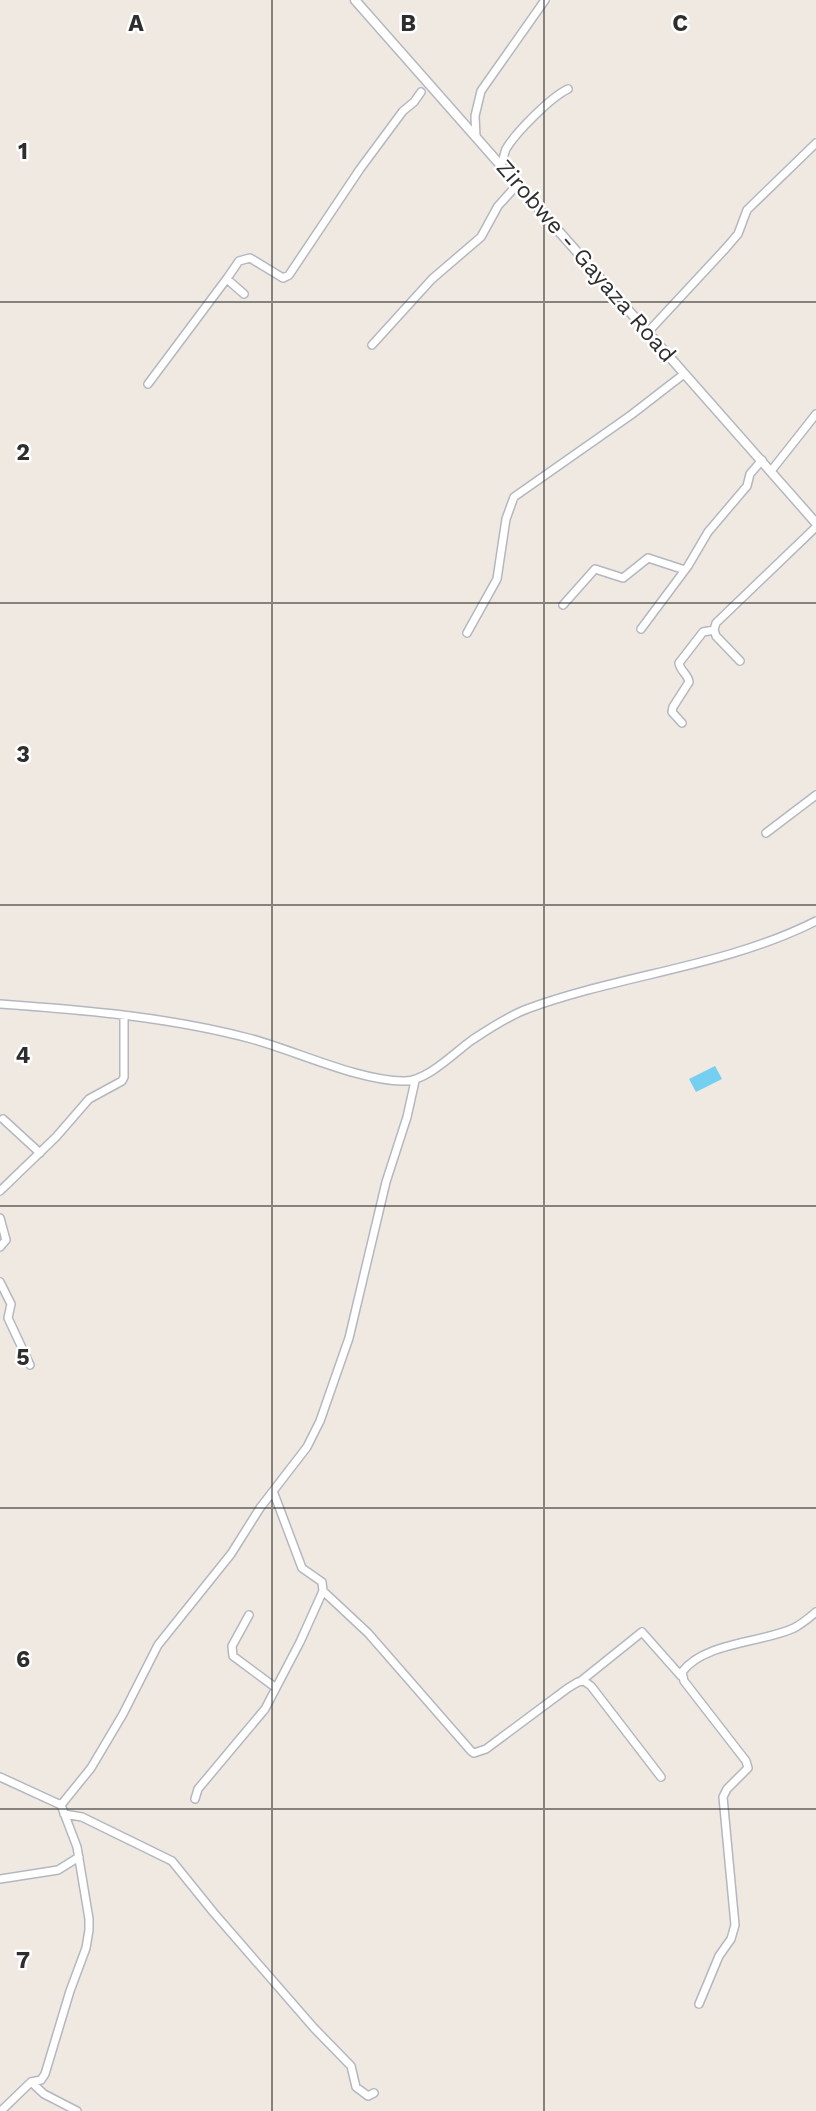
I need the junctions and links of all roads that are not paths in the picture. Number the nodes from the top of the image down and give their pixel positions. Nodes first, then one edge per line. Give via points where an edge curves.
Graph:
1 (355, 0) edge
2 (545, 0) edge
3 (568, 89) dead end
4 (421, 92) dead end
5 (476, 137) junction
6 (816, 143) edge
7 (501, 166) junction
8 (518, 184) junction
9 (228, 277) junction
10 (244, 294) dead end
11 (648, 332) junction
12 (372, 345) dead end
13 (684, 374) junction
14 (148, 384) dead end
15 (816, 414) edge
16 (762, 460) junction
17 (771, 471) junction
18 (816, 525) edge
19 (685, 570) junction
20 (563, 605) dead end
21 (641, 629) dead end
22 (714, 629) junction
23 (467, 633) dead end
24 (740, 661) dead end
25 (682, 723) dead end
26 (816, 795) edge
27 (766, 833) dead end
28 (816, 921) edge
29 (0, 1004) edge
30 (124, 1016) junction
31 (415, 1081) junction
32 (3, 1119) dead end
33 (40, 1153) junction
34 (0, 1191) edge
35 (0, 1218) edge
36 (0, 1247) edge
37 (0, 1282) edge
38 (30, 1365) dead end
39 (273, 1491) junction
40 (323, 1591) junction
41 (816, 1612) edge
42 (249, 1615) dead end
43 (682, 1676) junction
44 (581, 1681) junction
45 (276, 1688) junction
46 (0, 1777) edge
47 (661, 1777) dead end
48 (195, 1799) dead end
49 (61, 1805) junction
50 (64, 1814) junction
51 (79, 1857) junction
52 (0, 1878) edge
53 (699, 2004) dead end
54 (31, 2082) junction
55 (374, 2093) dead end
56 (1, 2111) edge
57 (77, 2111) edge

1 - 5 street, Zirobwe - Gayaza Road
2 - 5 street via 481,91
3 - 7 street via 554,95 514,140
4 - 9 street via 360,169 289,275 278,276 250,258 239,261
5 - 7 street, Zirobwe - Gayaza Road
6 - 11 street via 747,210 726,248
7 - 8 street, Zirobwe - Gayaza Road
8 - 11 street, Zirobwe - Gayaza Road
8 - 12 street via 498,206 481,237 432,279
9 - 10 street
9 - 14 street
11 - 13 street, Zirobwe - Gayaza Road
13 - 16 street, Zirobwe - Gayaza Road
13 - 23 street via 513,497 497,579
15 - 17 street
16 - 17 street, Zirobwe - Gayaza Road
16 - 19 street
17 - 18 street, Zirobwe - Gayaza Road
18 - 22 street
19 - 20 street via 648,558 623,578 595,569
19 - 21 street
22 - 24 street
22 - 25 street via 704,632 679,663 690,682 672,712
26 - 27 street
28 - 31 street via 698,964 525,1009
29 - 30 street
30 - 31 street via 220,1031 349,1070
30 - 33 street via 122,1082 89,1099
31 - 39 street via 334,1387 307,1447
32 - 33 street
33 - 34 street
35 - 36 street via 6,1240
37 - 38 street via 12,1306 8,1318
39 - 40 street via 302,1568 322,1582
39 - 49 street via 211,1583 158,1645 97,1757
40 - 44 street via 368,1633 474,1753
40 - 45 street
41 - 43 street via 789,1630 708,1654 685,1668
42 - 45 street via 232,1646 233,1656
43 - 44 street via 642,1632
43 - 53 street via 748,1768 723,1797 734,1933
44 - 47 street via 591,1686
45 - 48 street via 255,1723 198,1789
46 - 49 street
49 - 50 street
50 - 51 street
50 - 55 street via 82,1817 172,1861 348,2062 356,2087 368,2096
51 - 52 street via 58,1870
51 - 54 street via 89,1919 86,1948 45,2074
54 - 56 street
54 - 57 street

